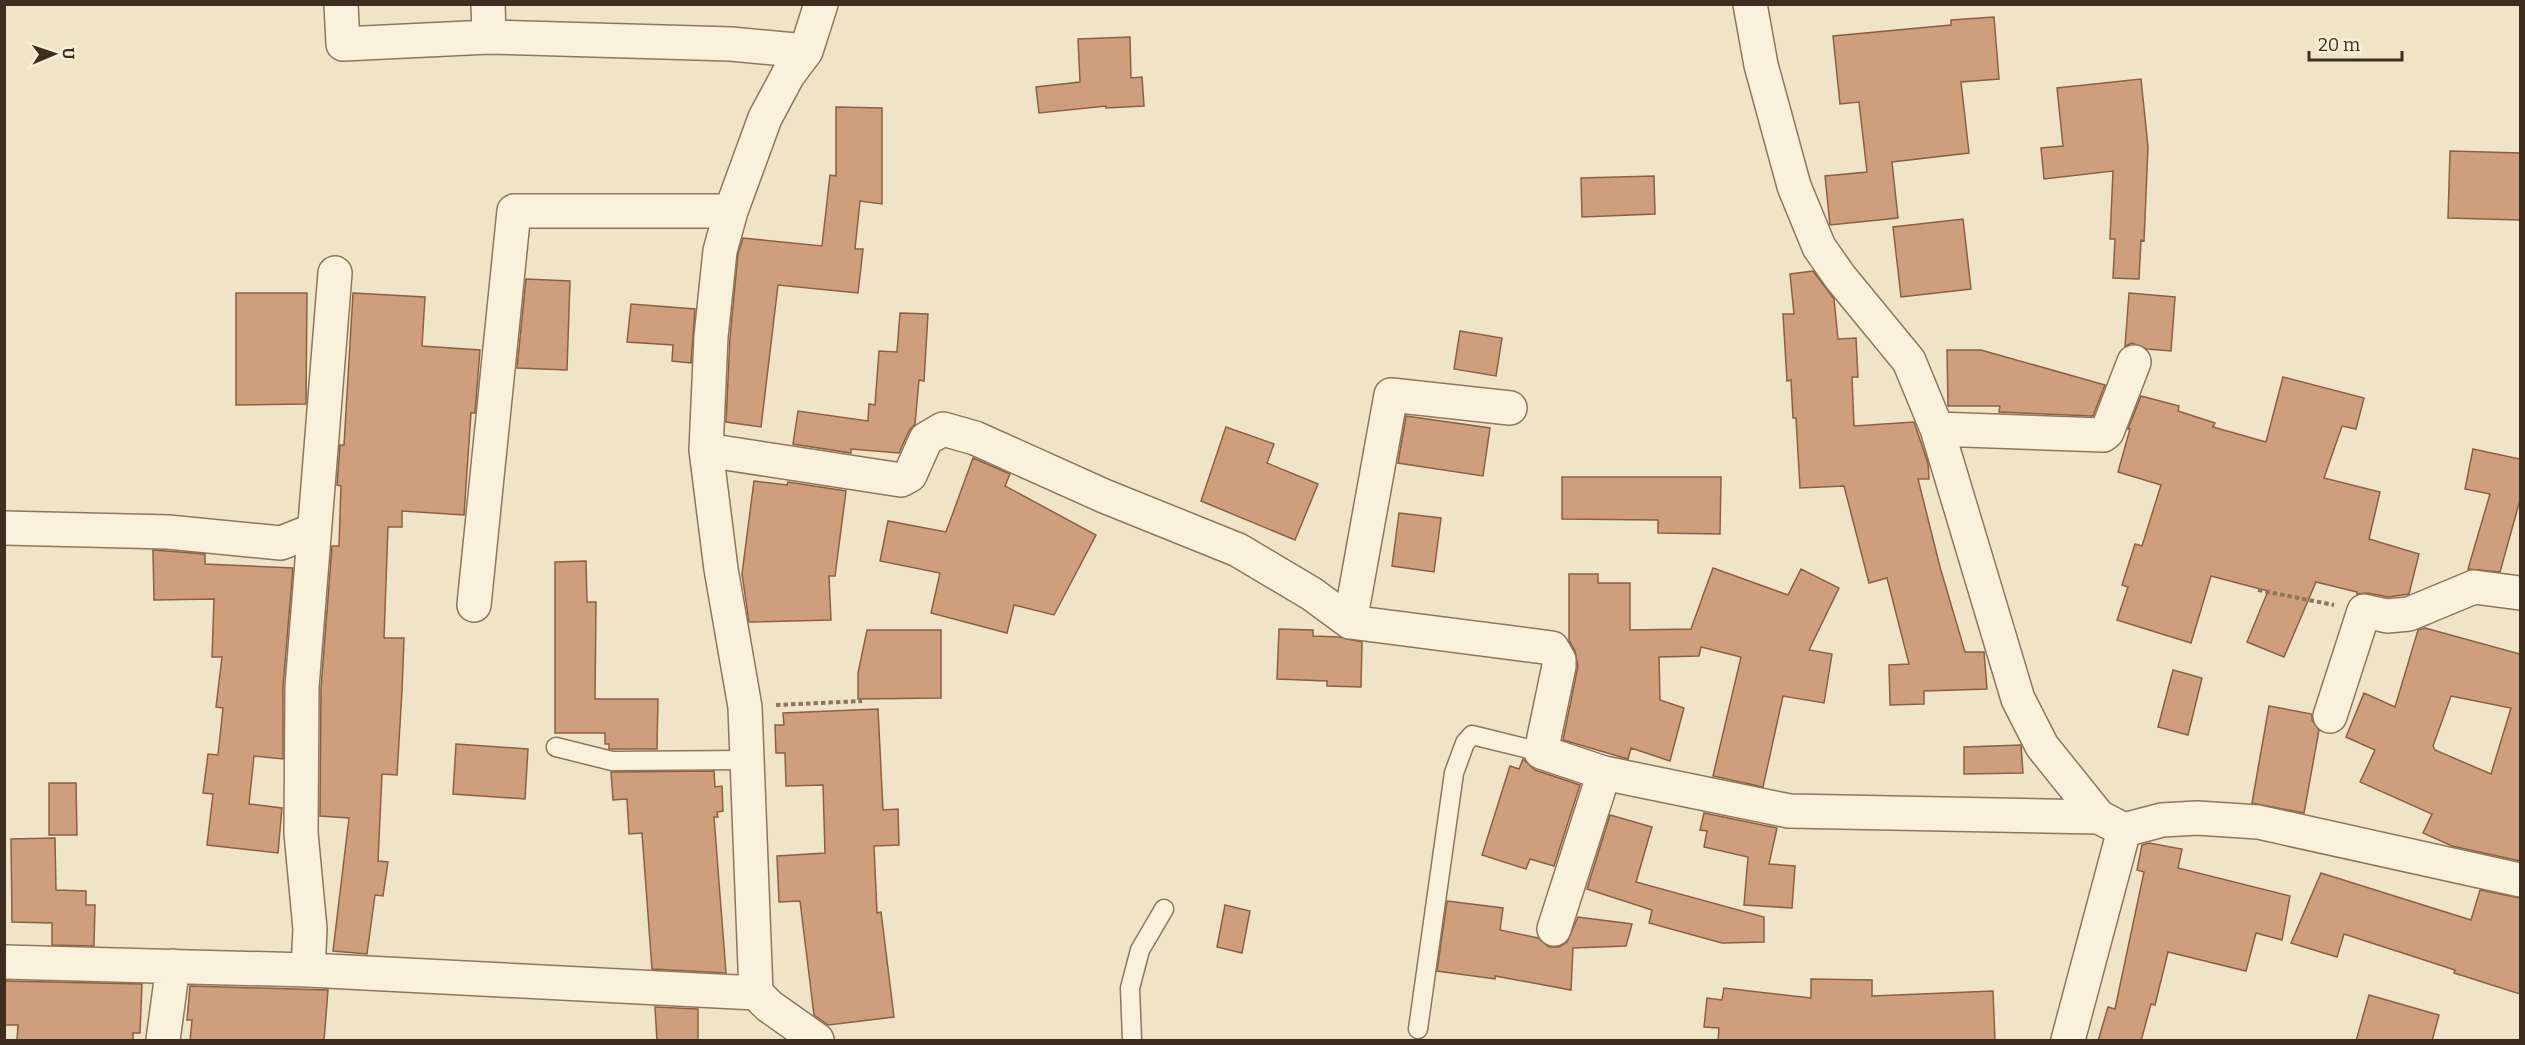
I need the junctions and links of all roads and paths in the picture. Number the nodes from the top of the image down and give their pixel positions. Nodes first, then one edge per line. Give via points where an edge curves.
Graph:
1 (341, 4) edge
2 (488, 4) edge
3 (820, 4) edge
4 (1750, 4) edge
5 (489, 37) junction
6 (806, 51) junction
7 (731, 212) junction
8 (335, 273) dead end
9 (2134, 362) dead end
10 (1509, 408) dead end
11 (1937, 429) junction
12 (706, 450) junction
13 (4, 528) edge
14 (314, 530) junction
15 (2258, 590) dead end
16 (2520, 593) edge
17 (474, 605) dead end
18 (2364, 611) junction
19 (1350, 622) junction
20 (862, 701) dead end
21 (745, 707) junction
22 (2330, 716) dead end
23 (556, 747) dead end
24 (1541, 752) junction
25 (746, 760) junction
26 (1604, 773) junction
27 (2112, 824) junction
28 (2520, 880) edge
29 (1164, 909) dead end
30 (1554, 929) dead end
31 (4, 962) edge
32 (173, 966) junction
33 (308, 970) junction
34 (756, 993) junction
35 (1418, 1029) dead end
36 (163, 1041) edge
37 (817, 1041) edge
38 (1132, 1041) edge
39 (2068, 1041) edge

1 - 5 street via 343,44
2 - 5 street
3 - 6 street
4 - 11 street via 1761,65 1794,186 1819,247 1909,361
5 - 6 street via 731,44
6 - 7 street via 765,118
7 - 12 street via 720,251
7 - 17 street via 514,211
8 - 14 street
9 - 11 street via 2103,435
10 - 19 street via 1391,395
11 - 27 street via 2018,699 2042,746
12 - 19 street via 901,480 910,475 926,439 944,429 975,438 1238,550 1312,594
12 - 21 street via 721,569
13 - 14 street via 168,532 281,543
14 - 33 street via 302,687 301,833 310,928
15 - 18 path
16 - 18 street via 2474,587 2409,614 2387,616
18 - 22 street
19 - 24 street via 1552,648 1559,666
20 - 21 path
21 - 25 street
23 - 25 lane via 612,761
24 - 26 street
24 - 35 lane via 1472,735 1465,743 1454,773
25 - 34 street
26 - 27 street via 1789,812
26 - 30 street
27 - 28 street via 2197,818 2258,822
27 - 39 street
29 - 38 lane via 1140,950 1130,988
31 - 32 street
32 - 33 street
32 - 36 street
33 - 34 street
34 - 37 street

